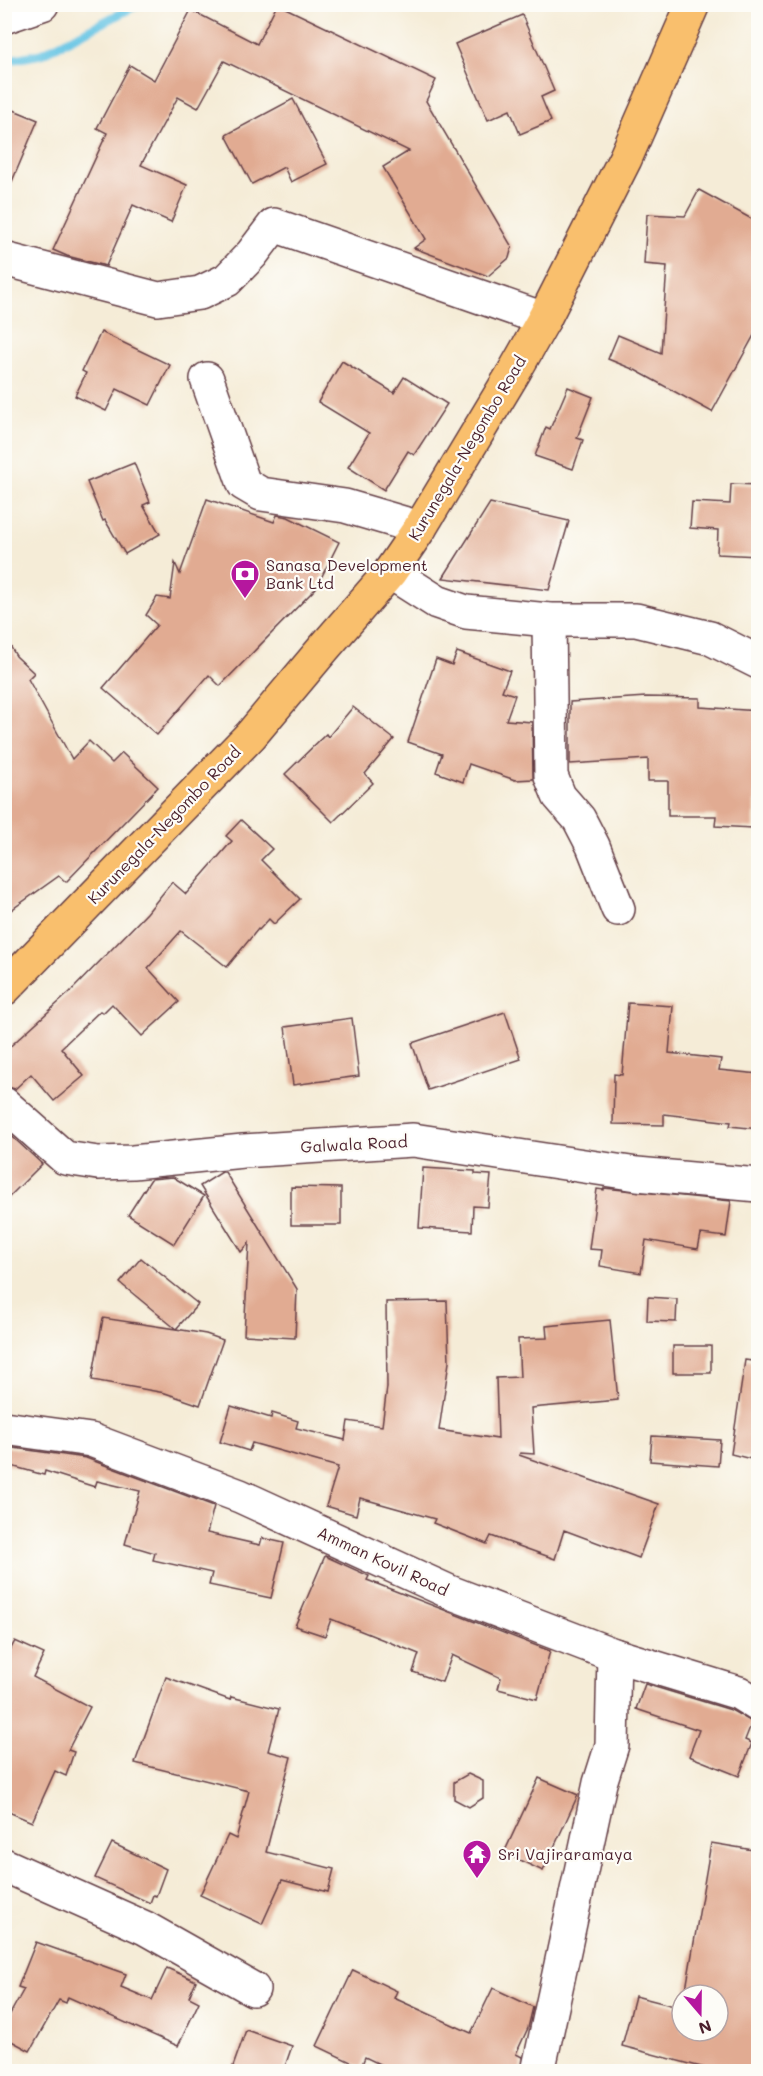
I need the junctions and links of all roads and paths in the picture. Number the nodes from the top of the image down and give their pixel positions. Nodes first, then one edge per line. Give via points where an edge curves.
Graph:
1 (42, 4) edge
2 (693, 4) edge
3 (4, 17) edge
4 (4, 259) edge
5 (544, 319) junction
6 (207, 379) dead end
7 (420, 528) junction
8 (390, 572) junction
9 (549, 620) junction
10 (759, 663) edge
11 (618, 909) dead end
12 (4, 989) edge
13 (4, 1104) edge
14 (759, 1185) edge
15 (4, 1428) edge
16 (615, 1655) junction
17 (759, 1705) edge
18 (8, 1876) edge
19 (253, 1989) dead end
20 (538, 2072) edge

1 - 3 street
2 - 5 main road, Kurunegala-Negombo Road via 625,159
4 - 5 street via 158,299 200,293 227,280 274,225
5 - 7 main road, Kurunegala-Negombo Road
6 - 7 street via 244,484 261,494 345,506
7 - 8 main road, Kurunegala-Negombo Road
8 - 9 street via 437,602 466,612
8 - 12 main road, Kurunegala-Negombo Road via 251,735
9 - 10 street via 636,620 710,638
9 - 11 street via 551,776 559,796 579,819 593,846
13 - 14 street, Galwala Road via 65,1158 98,1163 413,1140 637,1174
15 - 16 street, Amman Kovil Road via 91,1440 240,1496 452,1593
16 - 17 street, Amman Kovil Road via 739,1693
16 - 20 street via 612,1745 600,1783
18 - 19 street via 145,1929

